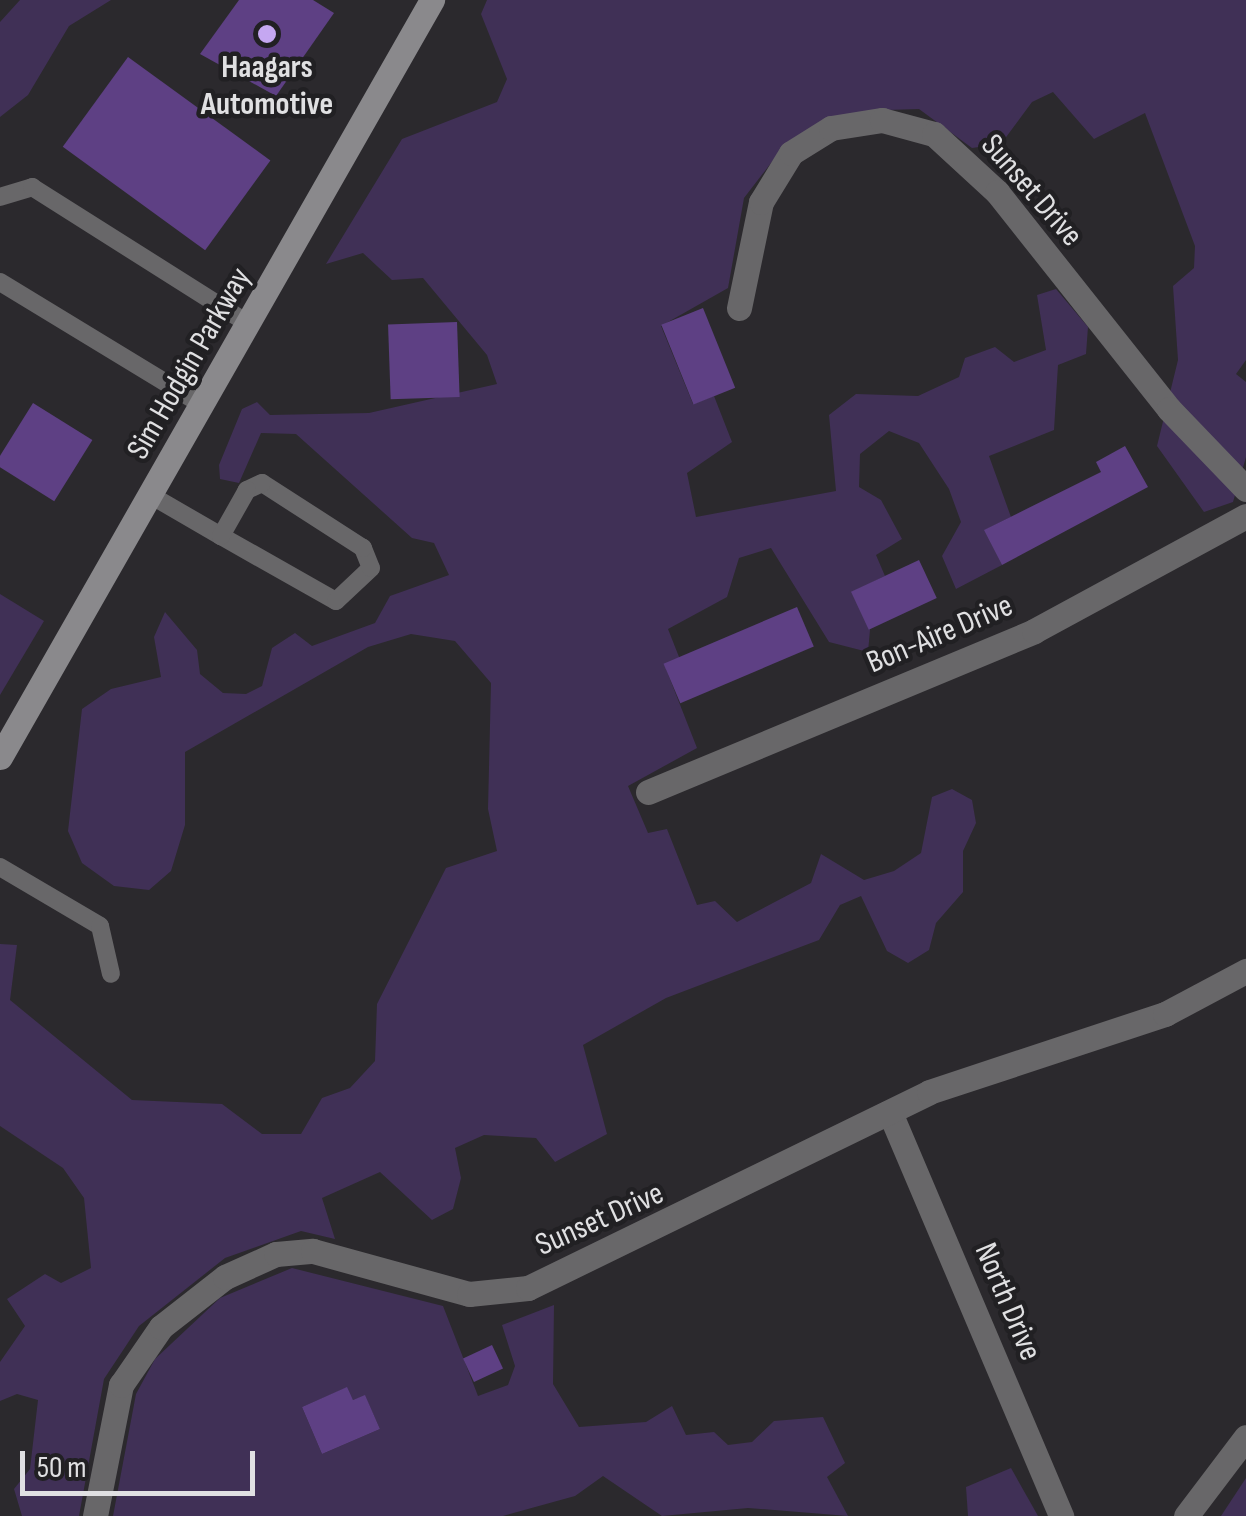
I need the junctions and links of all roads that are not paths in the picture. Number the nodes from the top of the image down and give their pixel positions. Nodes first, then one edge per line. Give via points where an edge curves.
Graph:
1 (432, 0) edge
2 (0, 197) edge
3 (0, 282) edge
4 (739, 308) dead end
5 (250, 325) junction
6 (204, 406) junction
7 (1246, 489) edge
8 (152, 496) junction
9 (1246, 516) edge
10 (221, 536) junction
11 (0, 757) edge
12 (648, 792) dead end
13 (0, 867) edge
14 (1246, 971) edge
15 (111, 974) dead end
16 (891, 1115) junction
17 (1246, 1436) edge
18 (95, 1516) edge
19 (1061, 1516) edge
20 (1186, 1516) edge

1 - 5 street, Sim Hodgin Parkway
2 - 5 lane via 32,187
3 - 6 lane
4 - 7 street, Sunset Drive via 760,202 791,152 831,128 882,120 934,134 997,192 1168,409
5 - 6 street, Sim Hodgin Parkway
6 - 8 street, Sim Hodgin Parkway
8 - 10 lane
8 - 11 street, Sim Hodgin Parkway
9 - 12 street, Bon-Aire Drive via 1034,631
10 - 10 lane via 336,602 370,568 363,548 262,483 247,490
13 - 15 lane via 100,926 113,952
14 - 16 street, Sunset Drive via 1164,1014 1034,1051
16 - 18 street, Sunset Drive via 528,1288 469,1294 313,1251 276,1254 225,1277 161,1327 121,1385
16 - 19 street, North Drive
17 - 20 street

